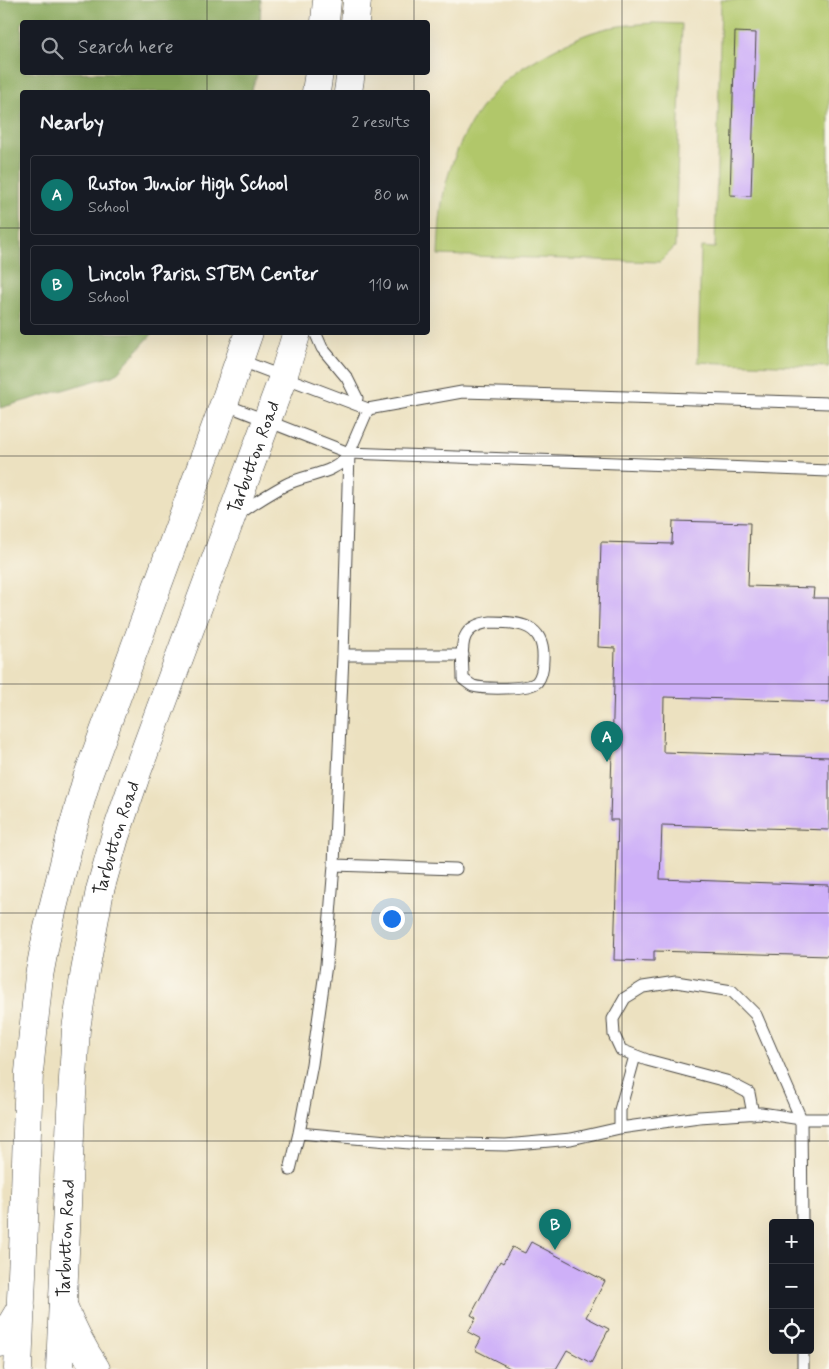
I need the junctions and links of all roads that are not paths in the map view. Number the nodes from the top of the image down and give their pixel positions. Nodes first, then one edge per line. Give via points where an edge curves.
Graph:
1 (327, 0) edge
2 (356, 0) edge
3 (325, 20) edge
4 (355, 20) edge
5 (319, 75) edge
6 (351, 75) edge
7 (316, 90) edge
8 (348, 90) edge
9 (248, 335) edge
10 (295, 335) edge
11 (316, 335) edge
12 (239, 360) junction
13 (283, 377) junction
14 (829, 403) edge
15 (224, 404) junction
16 (355, 404) junction
17 (368, 408) junction
18 (267, 421) junction
19 (349, 454) junction
20 (829, 471) edge
21 (231, 519) junction
22 (344, 655) junction
23 (463, 655) junction
24 (334, 865) junction
25 (456, 869) dead end
26 (636, 1056) junction
27 (752, 1114) junction
28 (801, 1119) junction
29 (829, 1119) edge
30 (620, 1128) junction
31 (299, 1133) junction
32 (290, 1170) dead end
33 (802, 1219) edge
34 (62, 1305) junction
35 (21, 1308) junction
36 (0, 1342) edge
37 (803, 1354) edge
38 (18, 1369) edge
39 (60, 1369) edge
40 (96, 1369) edge
41 (803, 1369) edge

1 - 3 main road
2 - 4 main road
5 - 7 main road
6 - 8 main road
9 - 12 main road
10 - 13 main road, Tarbutton Road
11 - 16 lane via 347,378 357,398
12 - 13 lane
12 - 15 main road
13 - 16 lane
13 - 18 main road, Tarbutton Road
14 - 17 lane via 462,392
15 - 18 lane
15 - 35 main road via 87,778 48,928 39,976 29,1072
16 - 17 lane
17 - 19 lane
18 - 19 lane
18 - 21 main road, Tarbutton Road
19 - 20 lane
19 - 21 lane via 331,470 286,484
19 - 22 lane
21 - 34 main road, Tarbutton Road via 137,772 100,890 76,1028
22 - 23 lane
22 - 24 lane
23 - 23 lane via 464,679 482,688 528,687 542,674 542,643 537,634 518,623 491,622 473,626 465,635
24 - 25 lane
24 - 31 lane via 326,965
26 - 27 lane via 726,1081 749,1093
26 - 28 lane via 621,1050 614,1036 613,1019 625,998 643,988 676,982 732,991 756,1015
26 - 30 lane via 620,1110
27 - 28 lane
27 - 30 lane via 698,1117
28 - 29 lane
28 - 33 lane
30 - 31 lane via 571,1139 506,1145 410,1143
31 - 32 lane
34 - 39 main road, Tarbutton Road
34 - 40 main road via 82,1348
35 - 36 main road
35 - 38 main road
37 - 41 lane

